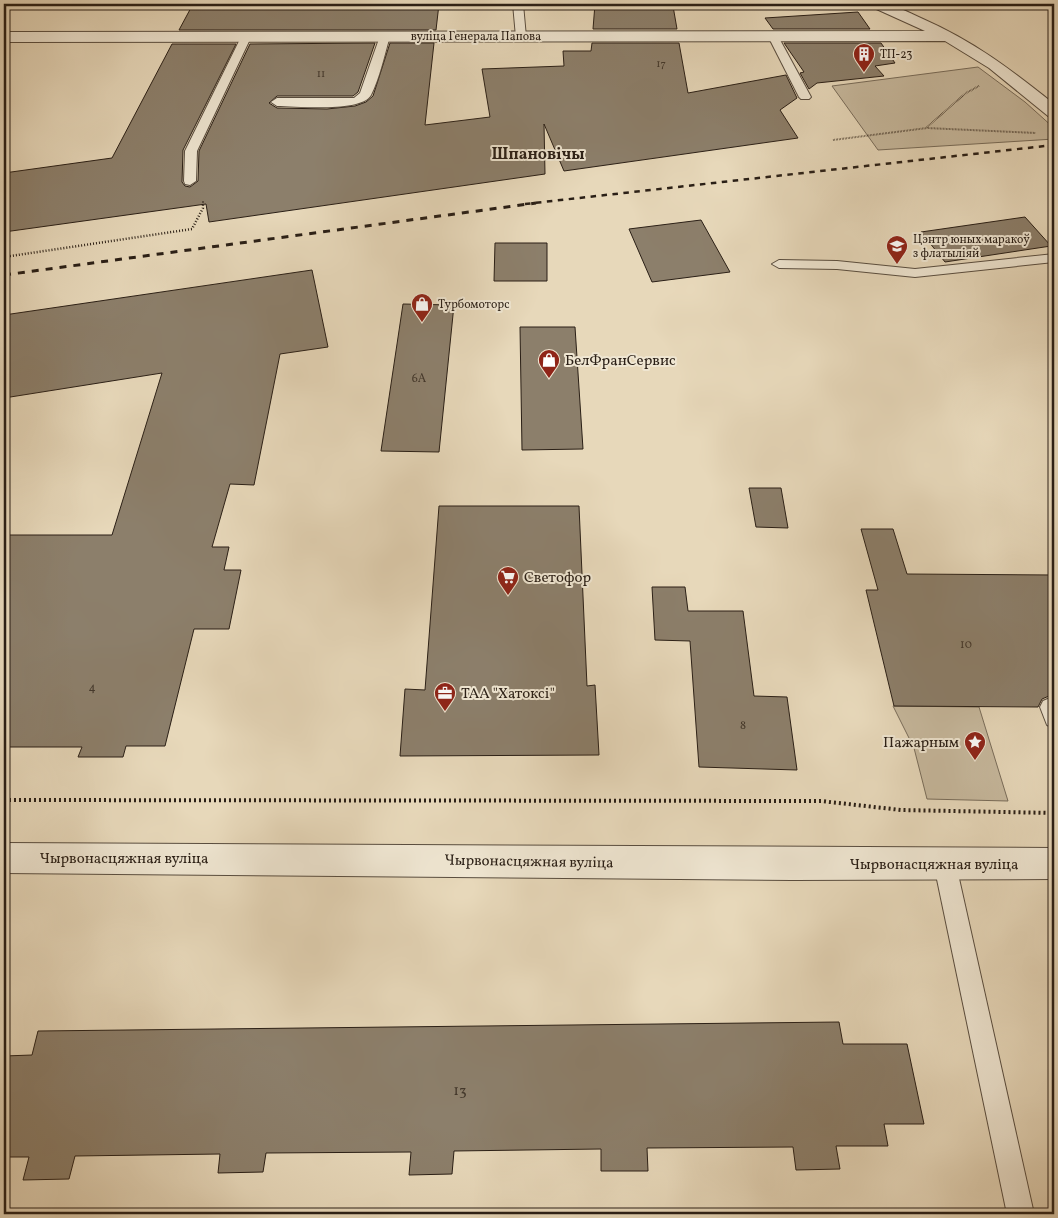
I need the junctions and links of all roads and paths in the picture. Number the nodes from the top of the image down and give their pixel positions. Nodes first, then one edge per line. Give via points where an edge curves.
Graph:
1 (518, 4) edge
2 (877, 4) edge
3 (247, 35) junction
4 (385, 36) junction
5 (948, 36) junction
6 (4, 37) edge
7 (520, 37) junction
8 (774, 38) junction
9 (983, 84) dead end
10 (805, 97) dead end
11 (277, 102) dead end
12 (1053, 109) edge
13 (927, 128) junction
14 (1036, 134) dead end
15 (833, 140) dead end
16 (190, 180) dead end
17 (203, 198) dead end
18 (4, 257) edge
19 (1054, 258) edge
20 (779, 264) dead end
21 (4, 800) edge
22 (1054, 813) edge
23 (4, 858) edge
24 (1054, 864) edge
25 (945, 865) junction
26 (1021, 1214) edge

1 - 7 lane
2 - 5 street
3 - 4 street, вуліца Генерала Папова
3 - 6 street, вуліца Генерала Папова
3 - 16 lane via 190,151
4 - 7 street, вуліца Генерала Папова
4 - 11 lane via 365,95 357,101
5 - 8 street, вуліца Генерала Папова
5 - 12 street via 995,65
7 - 8 street, вуліца Генерала Папова
8 - 10 lane
9 - 13 path via 966,93
13 - 14 path
13 - 15 path
17 - 18 path via 203,208 192,230
19 - 20 lane via 916,273 837,265
21 - 22 path via 821,801 901,810
23 - 25 street, Чырвонасцяжная вуліца
24 - 25 street, Чырвонасцяжная вуліца
25 - 26 lane

